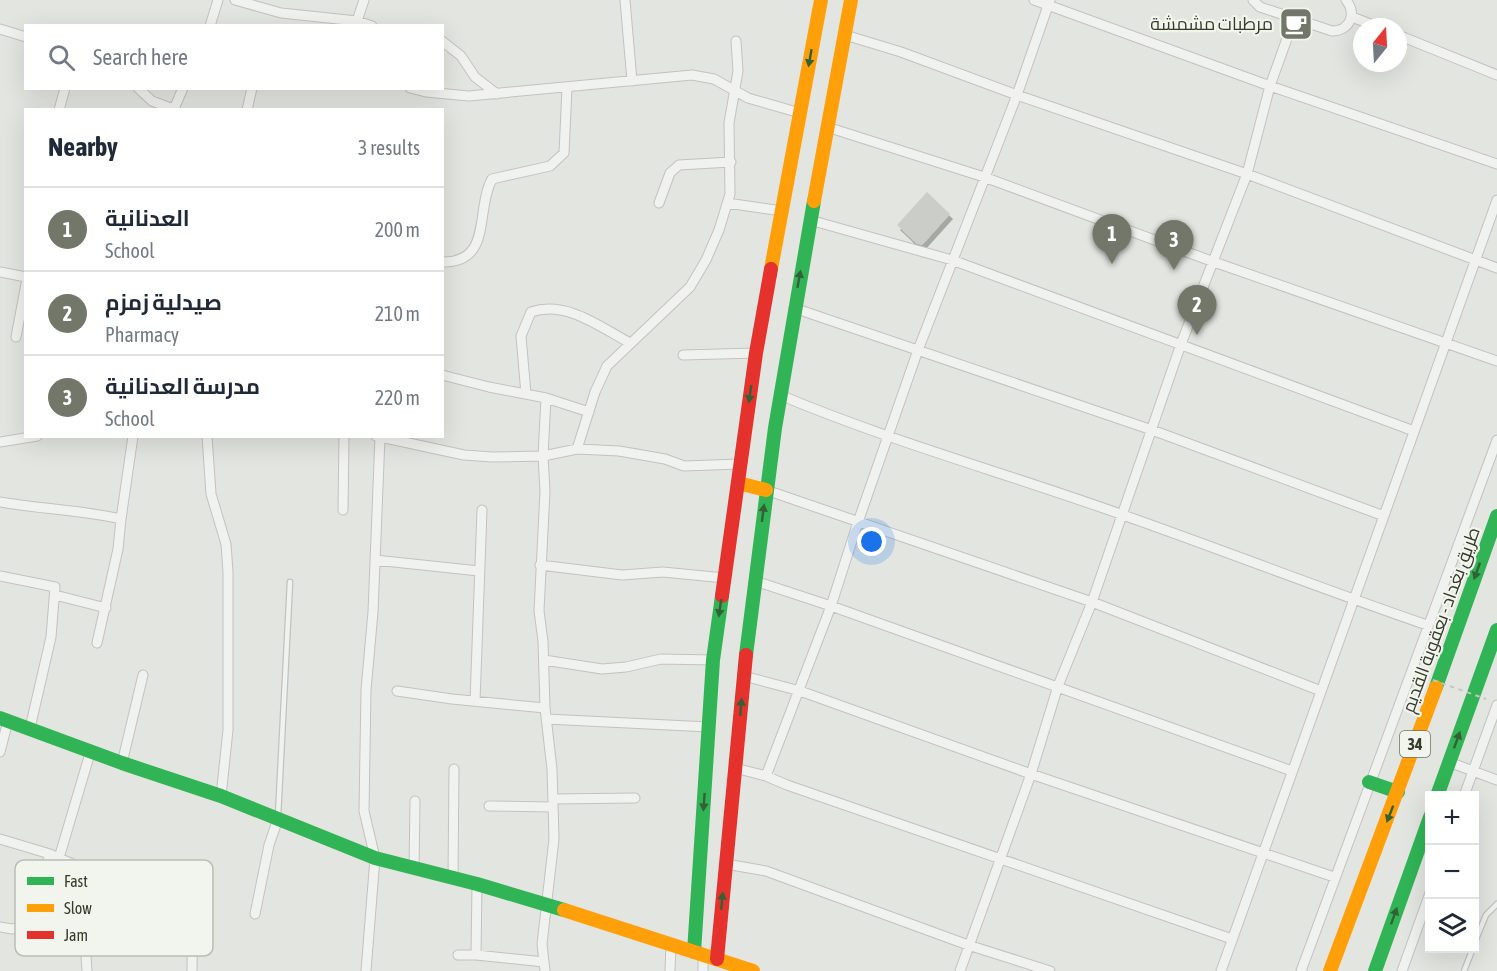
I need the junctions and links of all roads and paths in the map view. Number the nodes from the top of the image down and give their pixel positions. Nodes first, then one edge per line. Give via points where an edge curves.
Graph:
1 (218, 0) edge
2 (235, 0) edge
3 (364, 0) edge
4 (625, 0) edge
5 (821, 0) edge
6 (851, 0) edge
7 (1034, 0) edge
8 (1253, 0) edge
9 (1346, 0) edge
10 (1049, 2) edge
11 (1352, 17) joint
12 (1294, 19) junction
13 (357, 21) junction
14 (211, 24) edge
15 (367, 24) edge
16 (0, 29) edge
17 (845, 35) junction
18 (24, 36) edge
19 (1407, 39) edge
20 (736, 40) dead end
21 (444, 43) edge
22 (1497, 75) edge
23 (632, 81) junction
24 (1269, 86) junction
25 (567, 88) junction
26 (64, 90) edge
27 (140, 90) edge
28 (182, 90) edge
29 (252, 90) edge
30 (418, 90) edge
31 (736, 92) junction
32 (497, 94) junction
33 (1017, 95) junction
34 (60, 108) edge
35 (172, 108) edge
36 (175, 108) edge
37 (247, 108) edge
38 (800, 113) junction
39 (827, 127) junction
40 (731, 162) junction
41 (1497, 164) edge
42 (1246, 174) junction
43 (984, 177) junction
44 (1497, 200) edge
45 (659, 203) dead end
46 (727, 203) junction
47 (782, 211) junction
48 (810, 220) junction
49 (952, 260) junction
50 (1475, 261) junction
51 (444, 262) edge
52 (1214, 262) junction
53 (1497, 268) edge
54 (0, 272) edge
55 (24, 277) edge
56 (24, 295) edge
57 (794, 308) junction
58 (16, 337) dead end
59 (630, 343) junction
60 (1446, 343) junction
61 (1182, 344) junction
62 (918, 350) junction
63 (756, 353) junction
64 (683, 355) dead end
65 (1497, 361) edge
66 (444, 376) edge
67 (526, 394) junction
68 (780, 395) junction
69 (546, 398) junction
70 (589, 412) junction
71 (1152, 430) junction
72 (1414, 431) junction
73 (888, 436) junction
74 (25, 438) edge
75 (133, 438) edge
76 (207, 438) edge
77 (344, 438) edge
78 (378, 438) edge
79 (383, 438) edge
80 (1497, 440) edge
81 (0, 442) edge
82 (577, 449) junction
83 (543, 456) junction
84 (740, 464) junction
85 (738, 483) junction
86 (765, 490) junction
87 (0, 502) edge
88 (343, 510) dead end
89 (482, 510) dead end
90 (1123, 515) junction
91 (1384, 516) junction
92 (1497, 516) edge
93 (121, 519) junction
94 (858, 522) junction
95 (375, 560) junction
96 (540, 565) junction
97 (479, 571) junction
98 (0, 576) edge
99 (725, 578) junction
100 (755, 581) junction
101 (290, 582) dead end
102 (54, 595) junction
103 (1354, 600) junction
104 (1092, 602) junction
105 (831, 606) junction
106 (106, 608) junction
107 (1427, 625) junction
108 (1497, 630) edge
109 (97, 643) dead end
110 (544, 660) junction
111 (713, 660) junction
112 (1416, 674) dead end
113 (143, 675) dead end
114 (744, 676) junction
115 (1058, 686) junction
116 (397, 691) dead end
117 (1321, 691) junction
118 (800, 692) junction
119 (1486, 699) dead end
120 (475, 701) junction
121 (1497, 705) edge
122 (545, 708) junction
123 (4, 719) edge
124 (546, 719) junction
125 (709, 727) junction
126 (30, 728) junction
127 (91, 750) junction
128 (0, 752) edge
129 (1449, 762) junction
130 (123, 763) junction
131 (735, 768) junction
132 (454, 769) dead end
133 (1292, 771) junction
134 (1473, 771) junction
135 (1031, 774) junction
136 (766, 776) junction
137 (1497, 780) edge
138 (1369, 782) junction
139 (1438, 791) edge
140 (1466, 791) edge
141 (1398, 792) junction
142 (221, 796) junction
143 (635, 798) dead end
144 (415, 801) dead end
145 (553, 803) junction
146 (489, 806) dead end
147 (278, 819) junction
148 (1425, 832) edge
149 (0, 839) edge
150 (1263, 853) junction
151 (55, 856) junction
152 (375, 858) junction
153 (1000, 858) junction
154 (53, 860) edge
155 (63, 860) edge
156 (726, 864) junction
157 (414, 869) junction
158 (453, 878) junction
159 (1334, 878) junction
160 (477, 884) junction
161 (1428, 899) edge
162 (546, 904) junction
163 (1497, 904) edge
164 (255, 914) dead end
165 (0, 927) edge
166 (15, 928) edge
167 (1479, 932) edge
168 (1232, 939) junction
169 (671, 944) junction
170 (968, 945) junction
171 (1471, 953) edge
172 (458, 955) dead end
173 (476, 955) junction
174 (705, 955) junction
175 (86, 956) edge
176 (192, 956) edge
177 (544, 966) edge
178 (87, 971) edge
179 (192, 971) edge
180 (366, 971) edge
181 (670, 971) edge
182 (703, 971) edge
183 (753, 971) edge
184 (960, 971) edge
185 (1050, 971) edge
186 (1221, 971) edge
187 (1301, 971) edge
188 (1330, 971) edge
189 (1374, 971) edge
190 (1402, 971) edge
191 (1464, 971) edge

1 - 14 street
2 - 13 street via 281,14
3 - 13 street
4 - 23 street
5 -> 38 main road
6 - 17 main road
7 - 10 street
8 - 12 street via 1260,7
9 - 11 street
10 - 24 street
10 - 33 street
11 - 12 street via 1347,26 1337,31
12 - 24 street
13 - 15 street
16 - 18 street
17 - 33 street
17 - 39 main road
19 - 22 street
20 - 31 street
21 - 32 street via 461,56 475,77
23 - 25 street
23 - 31 street via 692,75 714,79
24 - 41 street
24 - 42 street
25 - 32 street
25 - 51 street via 564,153 550,166 492,178 478,243 469,256
26 - 34 street
27 - 35 street via 152,100
28 - 36 street
29 - 37 street
30 - 32 street via 469,96
31 - 38 street
31 - 40 street via 729,123
33 - 42 street
33 - 43 street
38 - 47 main road
39 - 43 street
39 - 48 main road
40 - 45 street via 680,165 670,174
40 - 46 street
42 - 50 street
42 - 52 street
43 - 49 street
43 - 52 street
44 - 50 street
46 - 47 street
46 - 59 street via 706,260 690,286
47 - 63 main road
48 - 49 street
57 -> 48 main road
49 - 61 street
49 - 62 street
50 - 53 street
50 - 60 street
52 - 60 street
52 - 61 street
54 - 55 street
56 - 58 street
57 - 62 street
57 - 68 main road
59 - 67 street via 562,308 531,312 521,336
59 - 70 street via 608,366
60 - 65 street
60 - 72 street
61 - 71 street
61 - 72 street
62 - 71 street
62 - 73 street
63 - 64 street
63 -> 84 main road
66 - 67 street
67 - 69 street
68 - 73 street
68 - 86 main road
69 - 70 street
69 - 83 street
70 - 82 street
71 - 90 street
71 - 91 street
72 - 91 street
73 - 90 street
73 - 94 street
74 - 81 street
75 - 93 street
76 - 142 street via 211,494 226,544 228,572 228,730
77 - 88 street
78 - 95 street
79 - 83 street via 464,455
80 - 107 street
82 - 83 street
82 - 84 street via 619,451 684,466
83 - 96 street
84 - 85 main road
85 - 86 main road
85 - 99 main road
86 - 94 street
100 -> 86 main road
87 - 93 street
89 - 97 street
90 - 103 street
90 - 104 street
91 - 103 street
92 -> 141 main road, طريق بغداد - بعقوبة القديم / 34
93 - 106 street
94 - 104 street
94 - 105 street
95 - 97 street
95 - 152 street via 366,690 364,811
96 - 99 street via 622,575 663,572
96 - 110 street
97 - 120 street
98 - 102 street via 55,586
99 -> 111 main road
100 - 105 street
100 - 114 main road
101 - 147 lane
102 - 106 street
102 - 126 street via 51,638
103 - 107 street
103 - 117 street
104 - 115 street
104 - 117 street
105 - 115 street
105 - 118 street
106 - 109 street
107 - 138 street
129 -> 108 main road, 34
110 - 111 street via 602,669 626,668 661,658
110 - 122 street
111 - 125 main road
112 - 119 path, bridge
113 - 130 street
114 - 118 street
131 -> 114 main road
115 - 133 street
115 - 135 street
116 - 120 street
117 - 133 street
118 - 135 street
118 - 136 street
120 - 122 street
121 - 134 street
122 - 124 street
123 - 126 main road
123 - 128 street
124 - 125 street
124 - 145 street
125 -> 174 main road
126 - 127 main road
127 - 130 main road
127 - 151 street
129 - 134 street
129 - 139 main road, 34
130 - 142 main road
131 - 136 street
131 - 156 main road
132 - 158 street
133 - 150 street
134 - 137 street
134 - 140 street
135 - 150 street
135 - 153 street
136 - 153 street
138 - 141 main road
138 - 159 street
141 -> 188 main road, طريق بغداد - بعقوبة القديم / 34
142 - 147 main road
143 - 145 street
144 - 157 street
145 - 146 street
145 - 162 street via 554,839
147 - 152 main road
147 - 164 street
189 -> 148 main road
149 - 151 street
150 - 159 street
150 - 168 street
151 - 154 street
151 - 155 street
152 - 157 main road
152 - 180 street
153 - 168 street
153 - 170 street
156 - 170 street via 766,871
174 -> 156 main road
157 - 158 main road
158 - 160 main road
159 - 187 street
160 - 162 main road
160 - 173 street
161 - 190 street
162 - 169 main road
162 - 177 street
163 - 167 lane via 1486,915
165 - 166 street
168 - 186 street
169 - 174 main road
169 - 181 street
170 - 184 street
170 - 185 street
171 - 191 lane
172 - 173 street
173 - 177 street
174 - 182 street
174 - 183 main road
175 - 178 street
176 - 179 street

